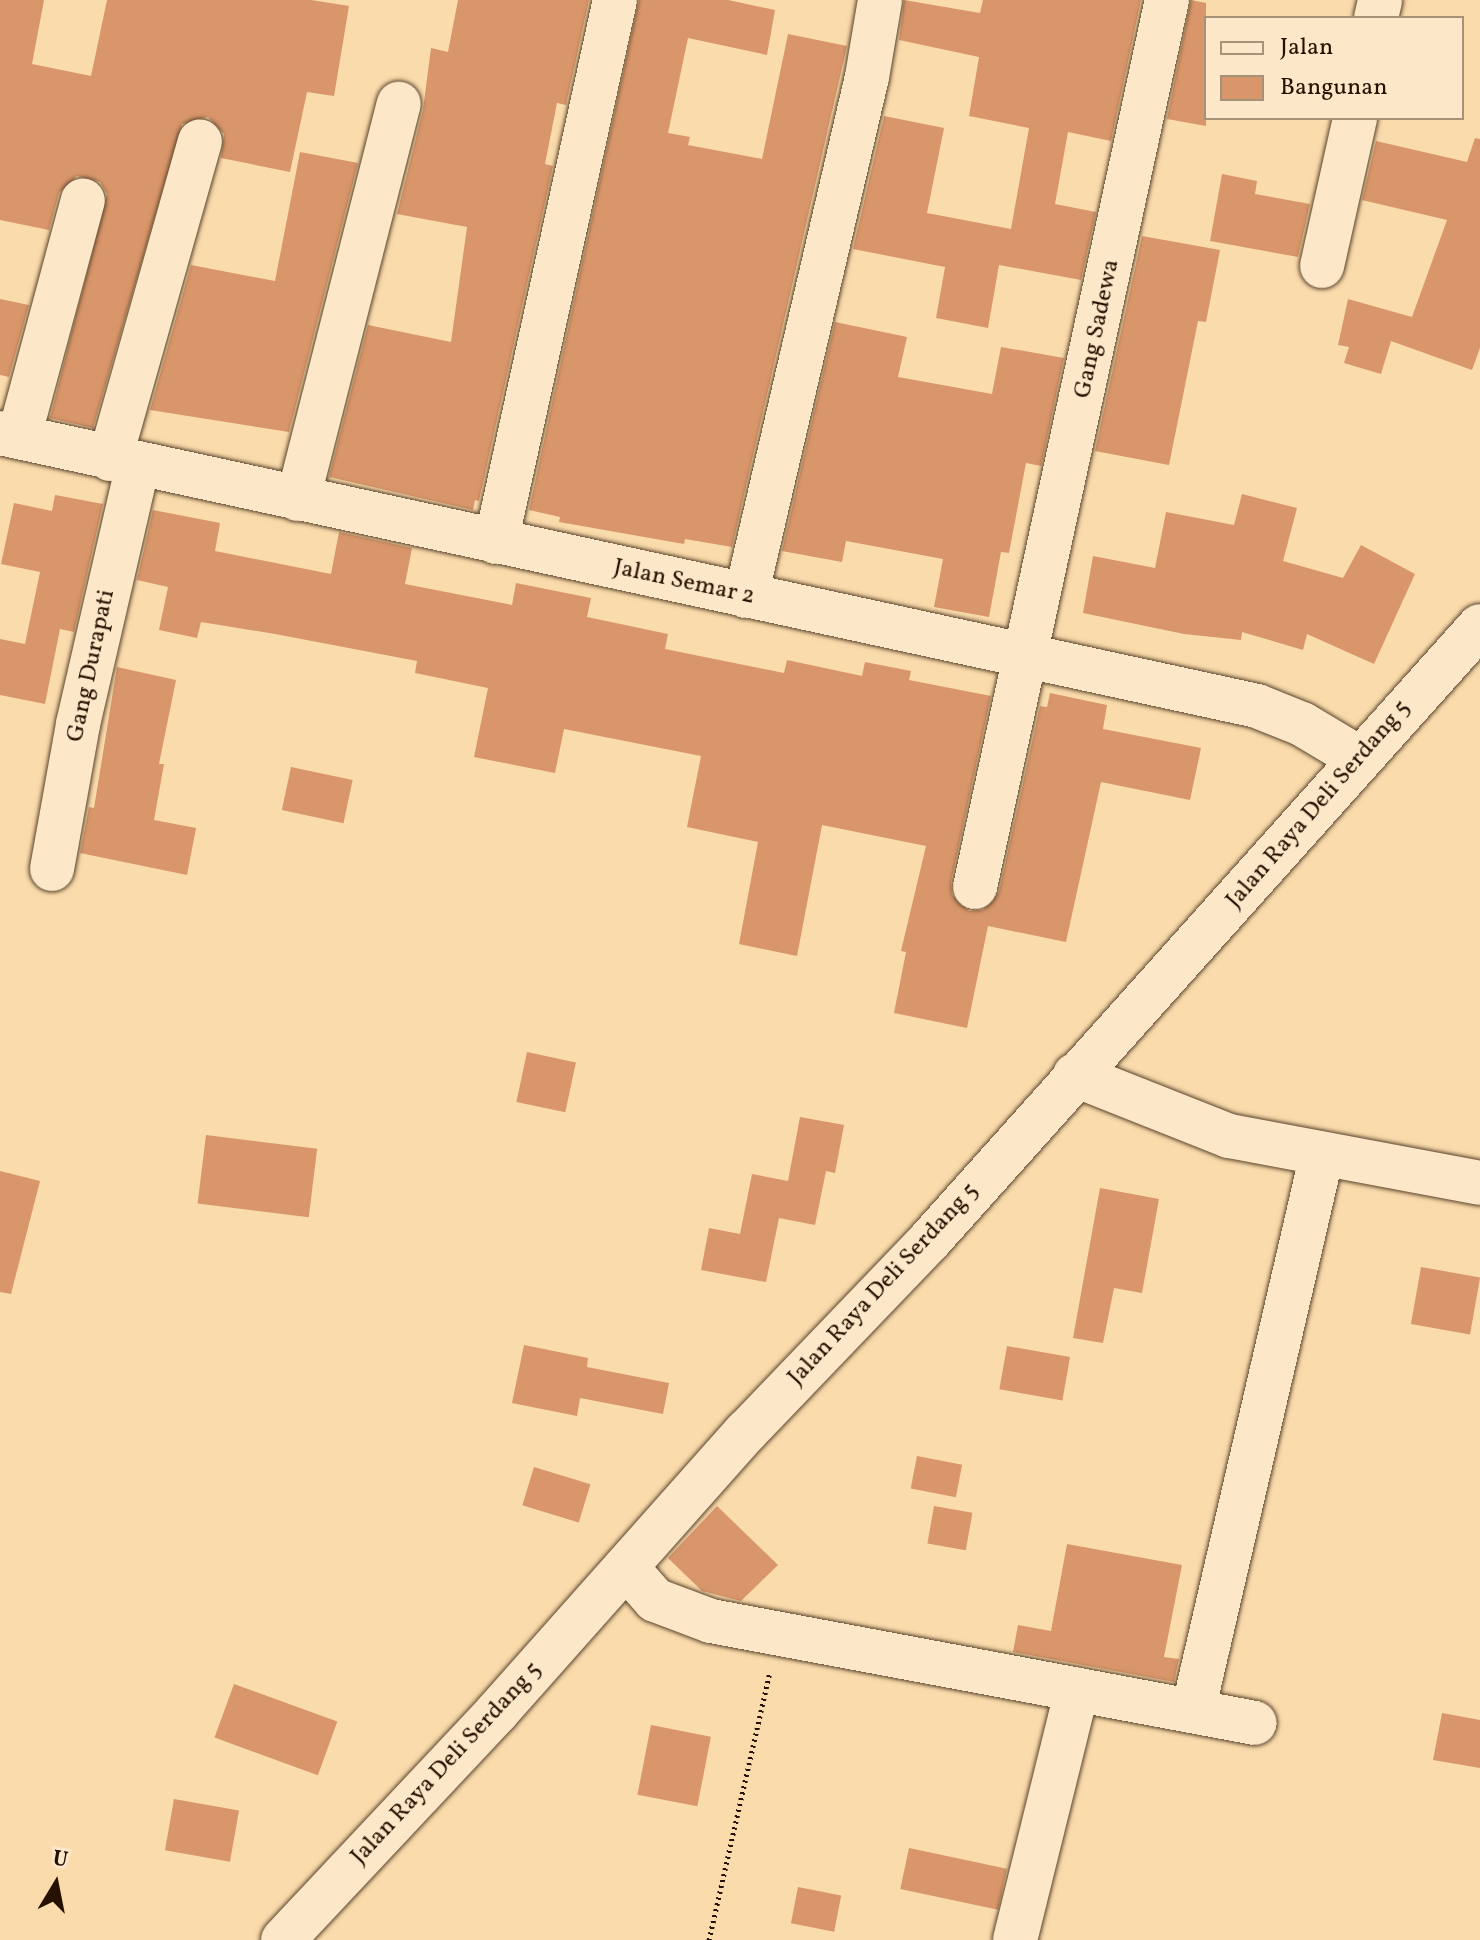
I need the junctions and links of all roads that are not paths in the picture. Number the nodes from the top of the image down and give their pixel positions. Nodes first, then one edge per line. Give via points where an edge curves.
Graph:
1 (615, 0) edge
2 (880, 0) edge
3 (1167, 0) edge
4 (399, 104) dead end
5 (1355, 120) edge
6 (200, 141) dead end
7 (83, 200) dead end
8 (1322, 266) dead end
9 (9, 435) edge
10 (124, 462) junction
11 (298, 499) junction
12 (496, 542) junction
13 (746, 596) junction
14 (1480, 626) edge
15 (1025, 657) junction
16 (1354, 755) junction
17 (52, 869) dead end
18 (975, 887) dead end
19 (1075, 1075) junction
20 (1322, 1154) junction
21 (1480, 1183) edge
22 (626, 1567) junction
23 (1077, 1690) junction
24 (1193, 1711) junction
25 (1255, 1723) dead end
26 (283, 1940) edge
27 (1015, 1940) edge

1 - 12 street
2 - 13 street via 867,77
3 - 15 street, Gang Sadewa
4 - 11 street
5 - 8 street
6 - 10 street, Gang Durapati
7 - 9 street
9 - 10 street, Jalan Semar 2
10 - 11 street, Jalan Semar 2
10 - 17 street, Gang Durapati
11 - 12 street, Jalan Semar 2
12 - 13 street, Jalan Semar 2
13 - 15 street, Jalan Semar 2
14 - 16 street, Jalan Raya Deli Serdang 5
15 - 16 street, Jalan Semar 2 via 1257,706 1302,724
15 - 18 street, Gang Sadewa
16 - 19 street, Jalan Raya Deli Serdang 5 via 1168,978
19 - 20 street via 1229,1136
19 - 22 street, Jalan Raya Deli Serdang 5 via 930,1240 746,1432
20 - 21 street
20 - 24 street
22 - 23 street via 655,1600 686,1614 778,1636
22 - 26 street, Jalan Raya Deli Serdang 5
23 - 24 street
23 - 27 street
24 - 25 street

